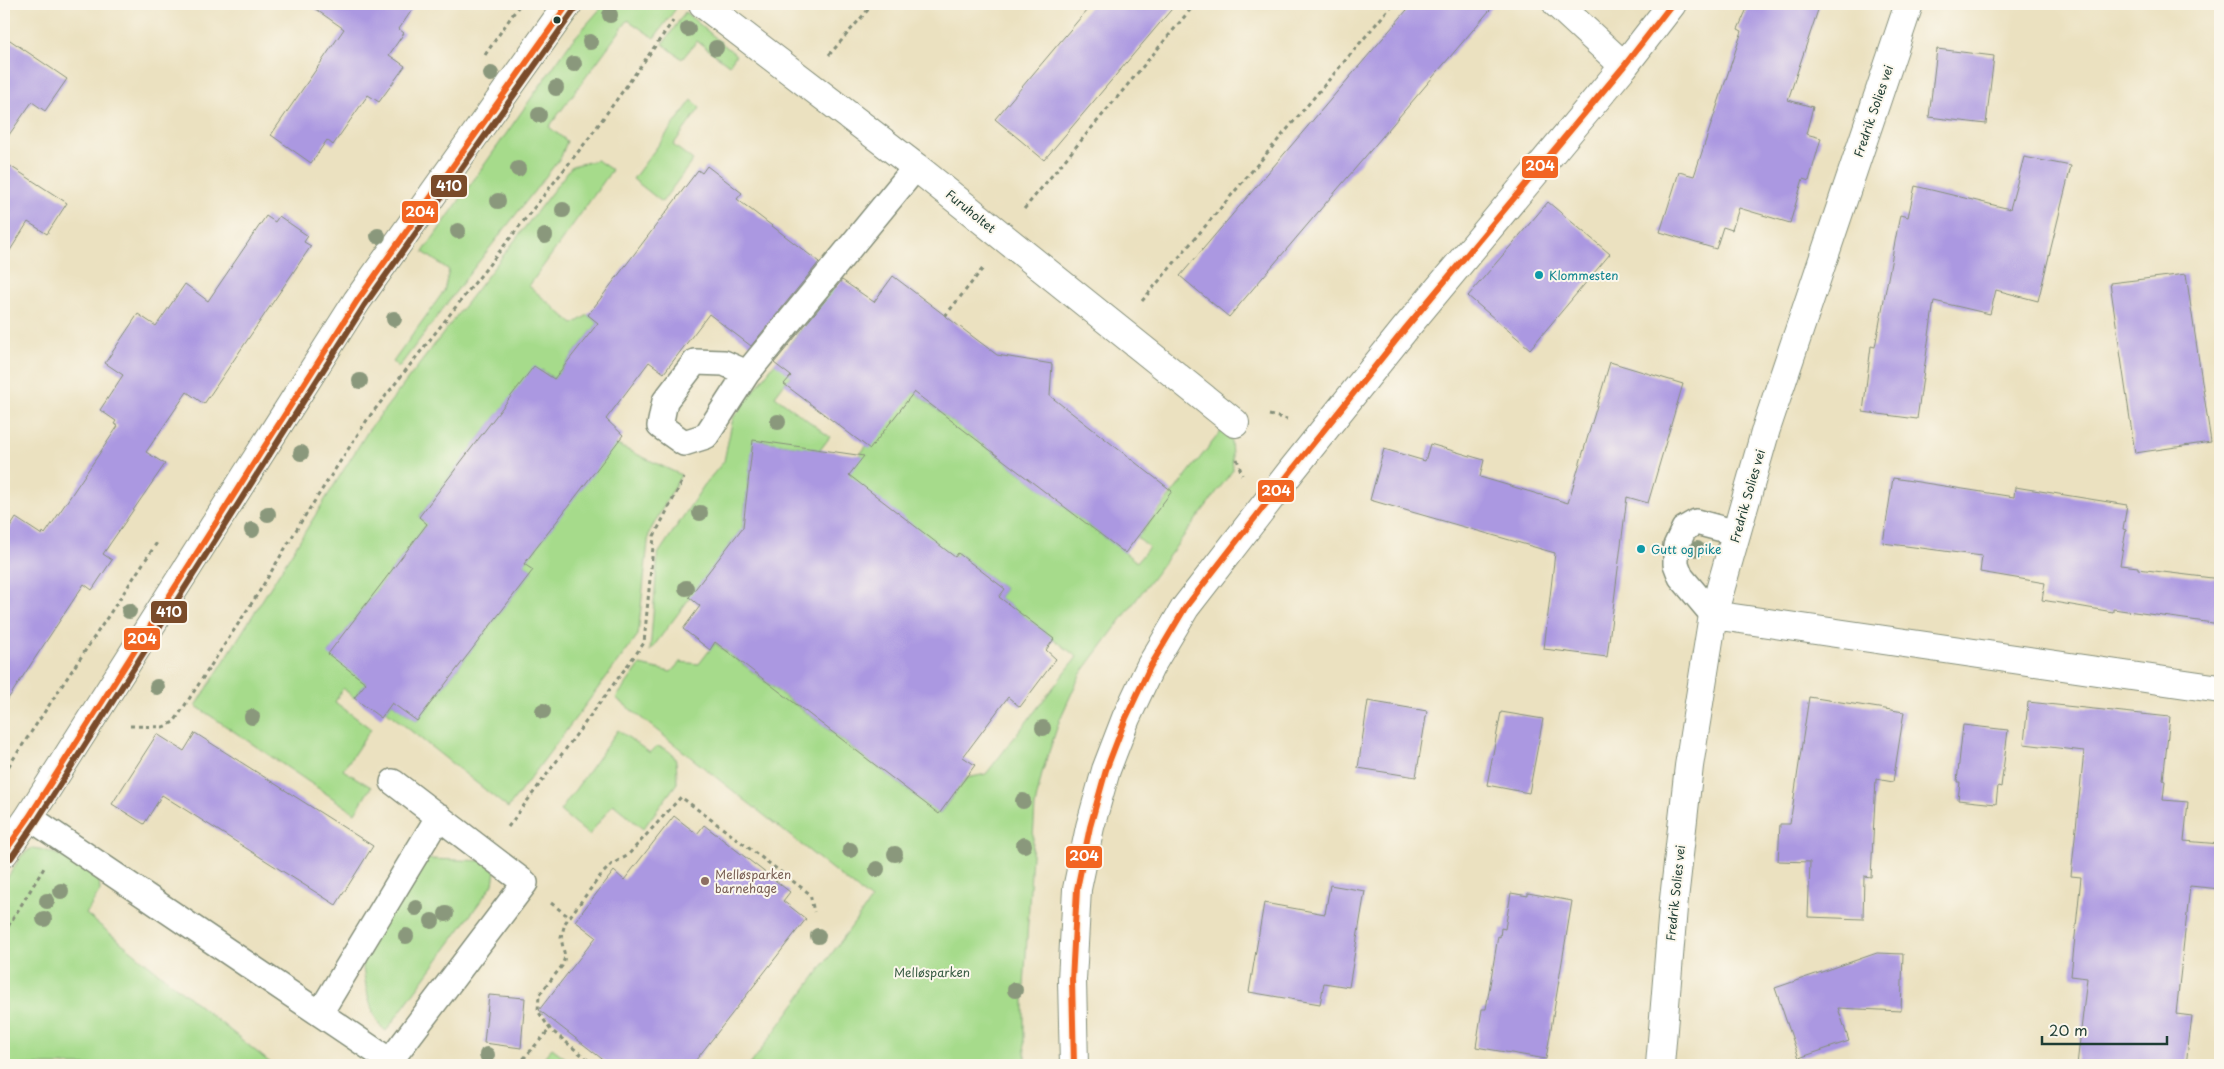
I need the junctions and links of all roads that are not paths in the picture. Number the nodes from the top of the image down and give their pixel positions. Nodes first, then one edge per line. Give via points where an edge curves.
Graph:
1 (568, 4) edge
2 (703, 4) edge
3 (1557, 4) edge
4 (1672, 4) edge
5 (1909, 4) edge
6 (1624, 66) junction
7 (916, 167) junction
8 (747, 373) junction
9 (1236, 423) dead end
10 (1737, 533) junction
11 (1713, 615) junction
12 (2220, 689) edge
13 (393, 782) dead end
14 (439, 816) junction
15 (29, 817) junction
16 (4, 853) edge
17 (320, 1013) junction
18 (1074, 1065) edge
19 (1660, 1065) edge

1 - 15 street via 357,301
2 - 7 street, Furuholtet
3 - 6 street
4 - 6 street
5 - 10 street, Fredrik Solies vei via 1766,429
6 - 18 street via 1292,470 1185,608 1150,668 1106,770 1077,889 1072,980
7 - 8 lane
7 - 9 street, Furuholtet
8 - 8 lane via 706,436 684,443 660,426 665,401 695,362 724,363
10 - 11 street, Fredrik Solies vei
10 - 11 lane via 1696,522 1684,529 1676,546 1676,564 1681,577
11 - 12 street
11 - 19 street, Fredrik Solies vei via 1688,766
13 - 14 lane
14 - 17 lane
14 - 17 lane via 525,883 390,1061
15 - 16 street
15 - 17 lane

